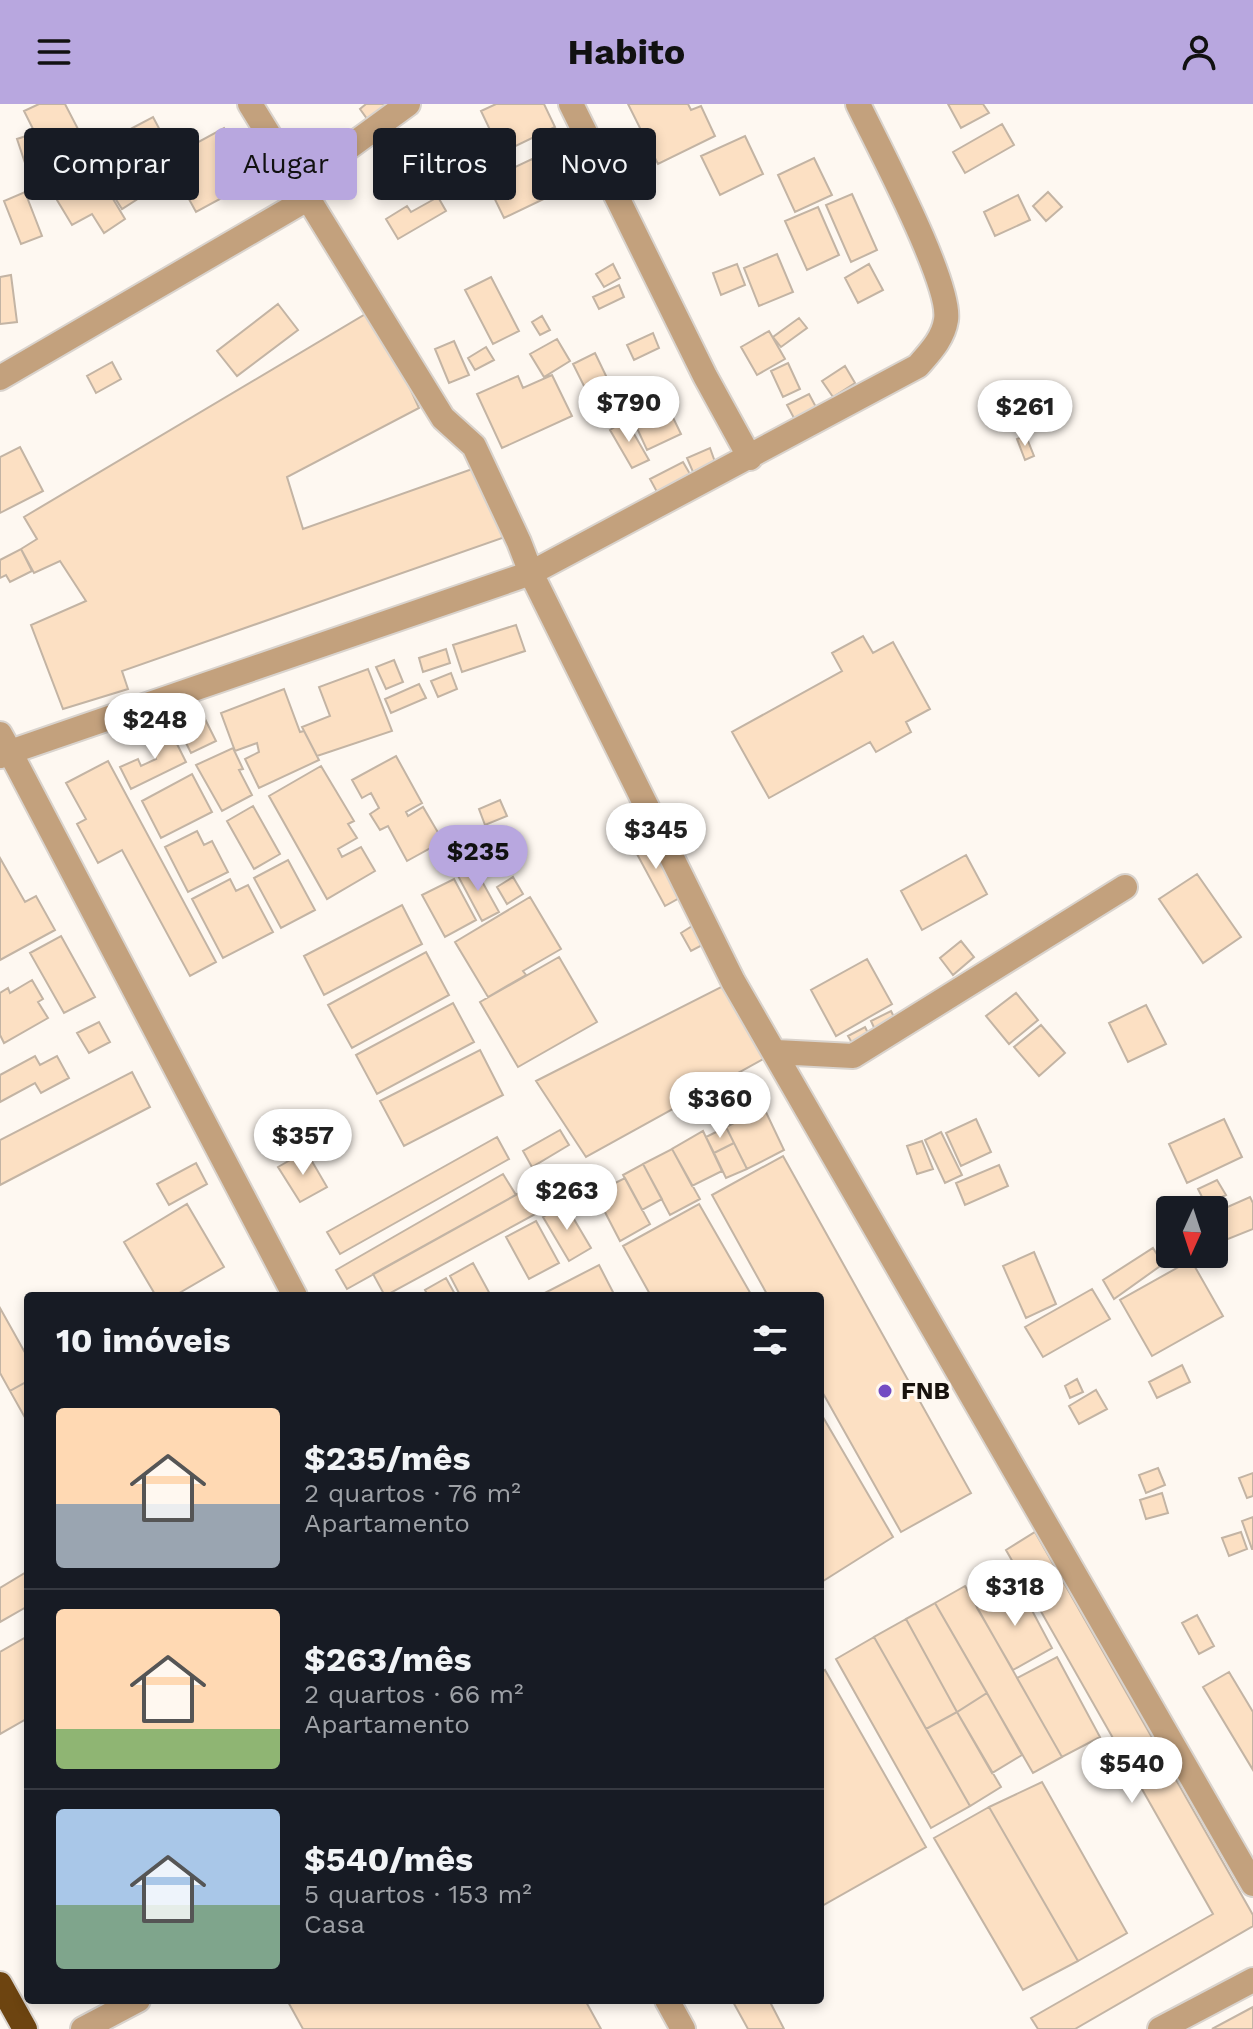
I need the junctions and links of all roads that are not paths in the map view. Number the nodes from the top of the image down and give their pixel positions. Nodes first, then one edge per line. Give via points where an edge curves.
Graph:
1 (250, 104) edge
2 (408, 104) edge
3 (571, 104) edge
4 (858, 104) edge
5 (265, 128) edge
6 (357, 147) edge
7 (290, 200) edge
8 (310, 200) edge
9 (0, 378) edge
10 (750, 458) junction
11 (531, 573) junction
12 (3, 747) edge
13 (1125, 887) dead end
14 (776, 1052) junction
15 (293, 1292) edge
16 (1253, 1884) edge
17 (1253, 1980) edge
18 (0, 1984) edge
19 (130, 2004) edge
20 (669, 2004) edge
21 (25, 2029) edge
22 (83, 2029) edge
23 (683, 2029) edge
24 (1160, 2029) edge

1 - 5 street
2 - 6 street
3 - 10 street
4 - 10 street via 941,280 947,318 937,344 918,366
7 - 9 street
8 - 11 street via 443,418 474,446
10 - 11 street
11 - 12 street
11 - 14 street via 733,981
12 - 15 street
13 - 14 street via 853,1056
14 - 16 street
17 - 24 street
18 - 21 highway
19 - 22 street
20 - 23 street

